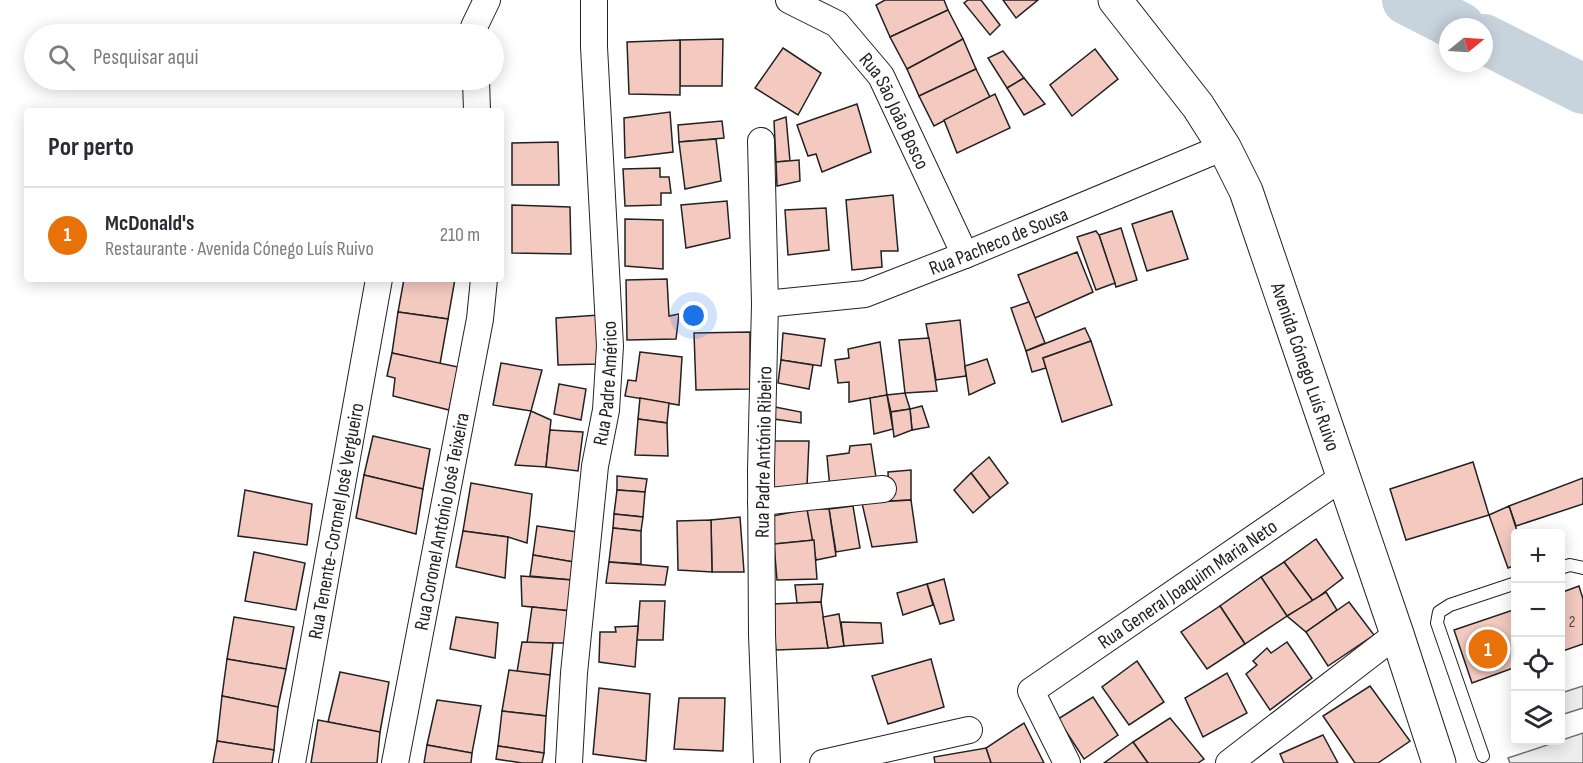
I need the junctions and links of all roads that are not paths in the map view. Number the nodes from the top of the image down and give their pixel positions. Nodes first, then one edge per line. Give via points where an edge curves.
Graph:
1 (487, 0) edge
2 (594, 0) edge
3 (789, 0) edge
4 (1115, 0) edge
5 (475, 24) edge
6 (476, 90) edge
7 (477, 108) edge
8 (761, 141) dead end
9 (1224, 147) junction
10 (965, 255) junction
11 (378, 282) edge
12 (484, 282) edge
13 (765, 304) junction
14 (1343, 477) junction
15 (884, 489) dead end
16 (761, 502) junction
17 (1565, 566) edge
18 (1583, 568) edge
19 (1511, 584) edge
20 (1397, 634) junction
21 (969, 730) dead end
22 (915, 753) edge
23 (1483, 756) dead end
24 (292, 763) edge
25 (395, 763) edge
26 (569, 763) edge
27 (767, 763) edge
28 (823, 763) edge
29 (1067, 763) edge
30 (1229, 763) edge
31 (1439, 763) edge

1 - 5 street
2 - 26 street, Rua Padre Américo via 610,346 606,410 595,466 583,581
3 - 10 street, Rua São João Bosco via 837,24 881,76
4 - 9 street, Avenida Cónego Luís Ruivo via 1198,106
6 - 7 street
8 - 13 street, Rua Padre António Ribeiro
9 - 10 street, Rua Pacheco de Sousa
9 - 14 street, Avenida Cónego Luís Ruivo via 1246,191
10 - 13 street, Rua Pacheco de Sousa via 865,294
11 - 24 street, Rua Tenente-Coronel José Vergueiro
12 - 25 street, Rua Coronel António José Teixeira via 480,319
13 - 16 street, Rua Padre António Ribeiro
14 - 20 street, Avenida Cónego Luís Ruivo
14 - 29 street, Rua General Joaquim Maria Neto via 1031,691
15 - 16 street
16 - 27 street, Rua Padre António Ribeiro
17 - 18 lane
19 - 23 lane via 1450,605 1439,612 1437,623
20 - 30 street
20 - 31 street, Avenida Cónego Luís Ruivo
21 - 22 street
22 - 28 street

